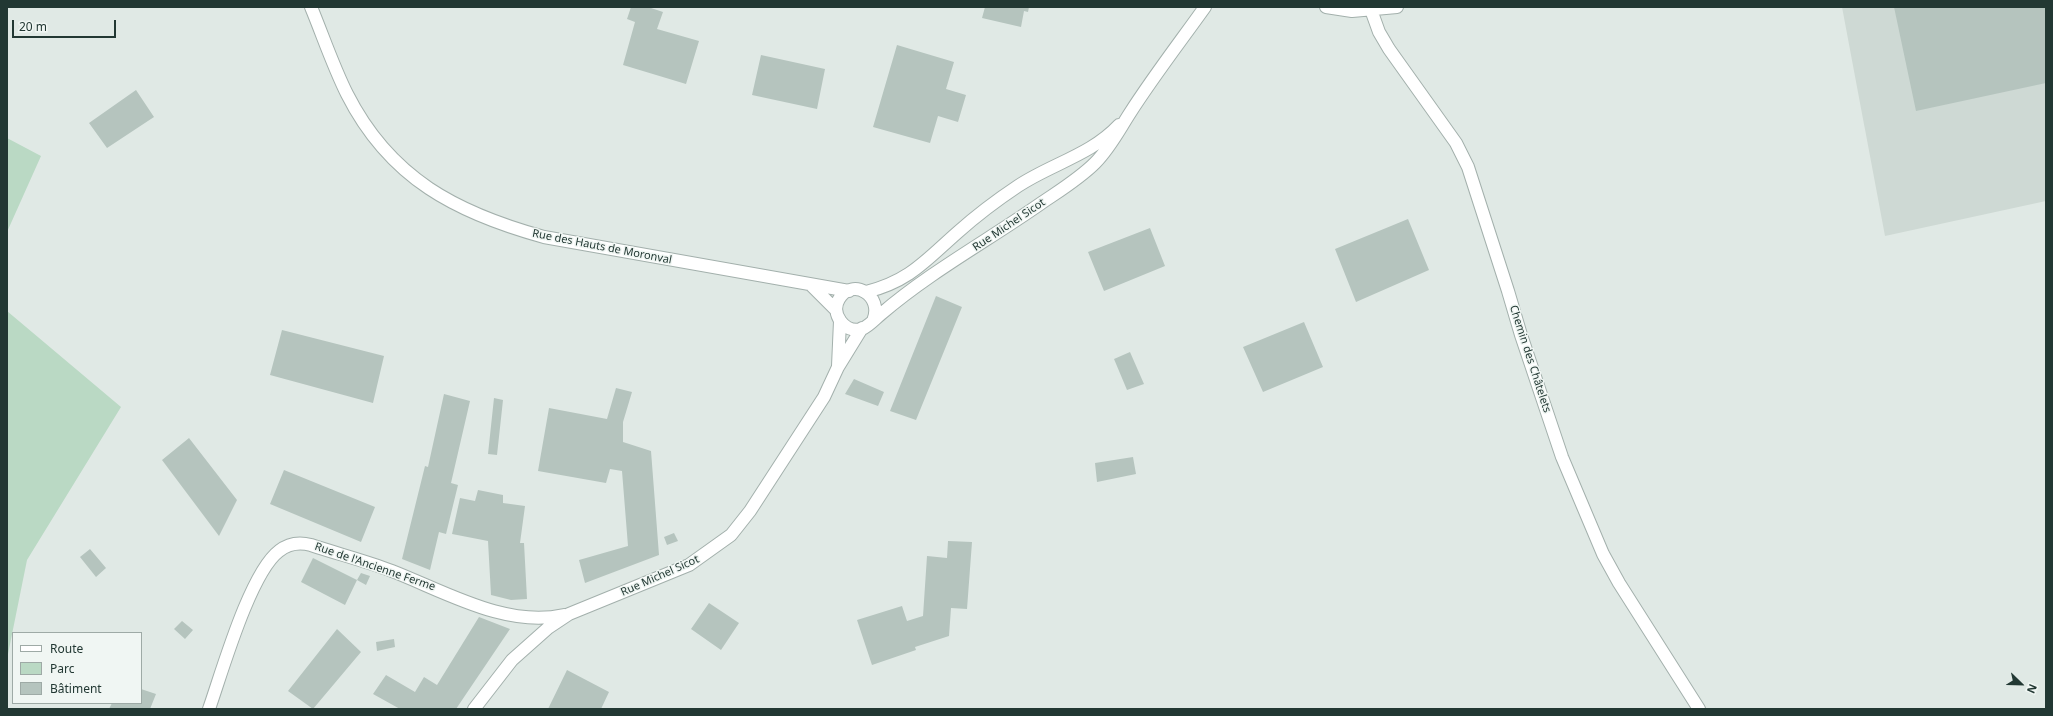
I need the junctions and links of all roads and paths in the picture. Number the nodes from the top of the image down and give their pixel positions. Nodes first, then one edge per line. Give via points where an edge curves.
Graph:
1 (311, 7) edge
2 (1205, 7) edge
3 (1326, 7) edge
4 (1397, 7) edge
5 (1371, 9) edge
6 (1129, 114) junction
7 (811, 285) junction
8 (849, 291) junction
9 (866, 292) junction
10 (838, 316) junction
11 (873, 321) junction
12 (862, 328) junction
13 (838, 367) junction
14 (569, 614) junction
15 (209, 709) edge
16 (474, 709) edge
17 (1699, 709) edge

1 - 7 street, Rue des Hauts de Moronval via 347,94 364,123 405,171 454,204 505,226 544,237
2 - 6 street, Rue Michel Sicot
3 - 5 street via 1352,11
4 - 5 street
5 - 17 street, Chemin des Châtelets via 1379,32 1389,49 1456,143 1468,167 1520,335 1562,457 1619,583
6 - 9 street, Rue Michel Sicot via 1095,145 1020,184 980,212 914,272 890,285
6 - 11 street, Rue Michel Sicot via 1111,144 1094,164 1045,201 910,291
7 - 8 street, Rue des Hauts de Moronval
7 - 10 street
8 - 9 street, Rue Michel Sicot
8 - 10 street, Rue Michel Sicot via 839,299
9 - 11 street via 876,308
10 - 12 street via 849,328
10 - 13 street, Rue Michel Sicot
11 - 12 street, Rue Michel Sicot
12 - 13 street, Rue Michel Sicot
13 - 14 street, Rue Michel Sicot via 824,397 750,511 731,535 689,565
14 - 15 street, Rue de l'Ancienne Ferme via 523,618 496,613 384,568 311,545 292,544 281,549 273,557 256,584 240,619
14 - 16 street, Rue Michel Sicot via 535,638 516,656

